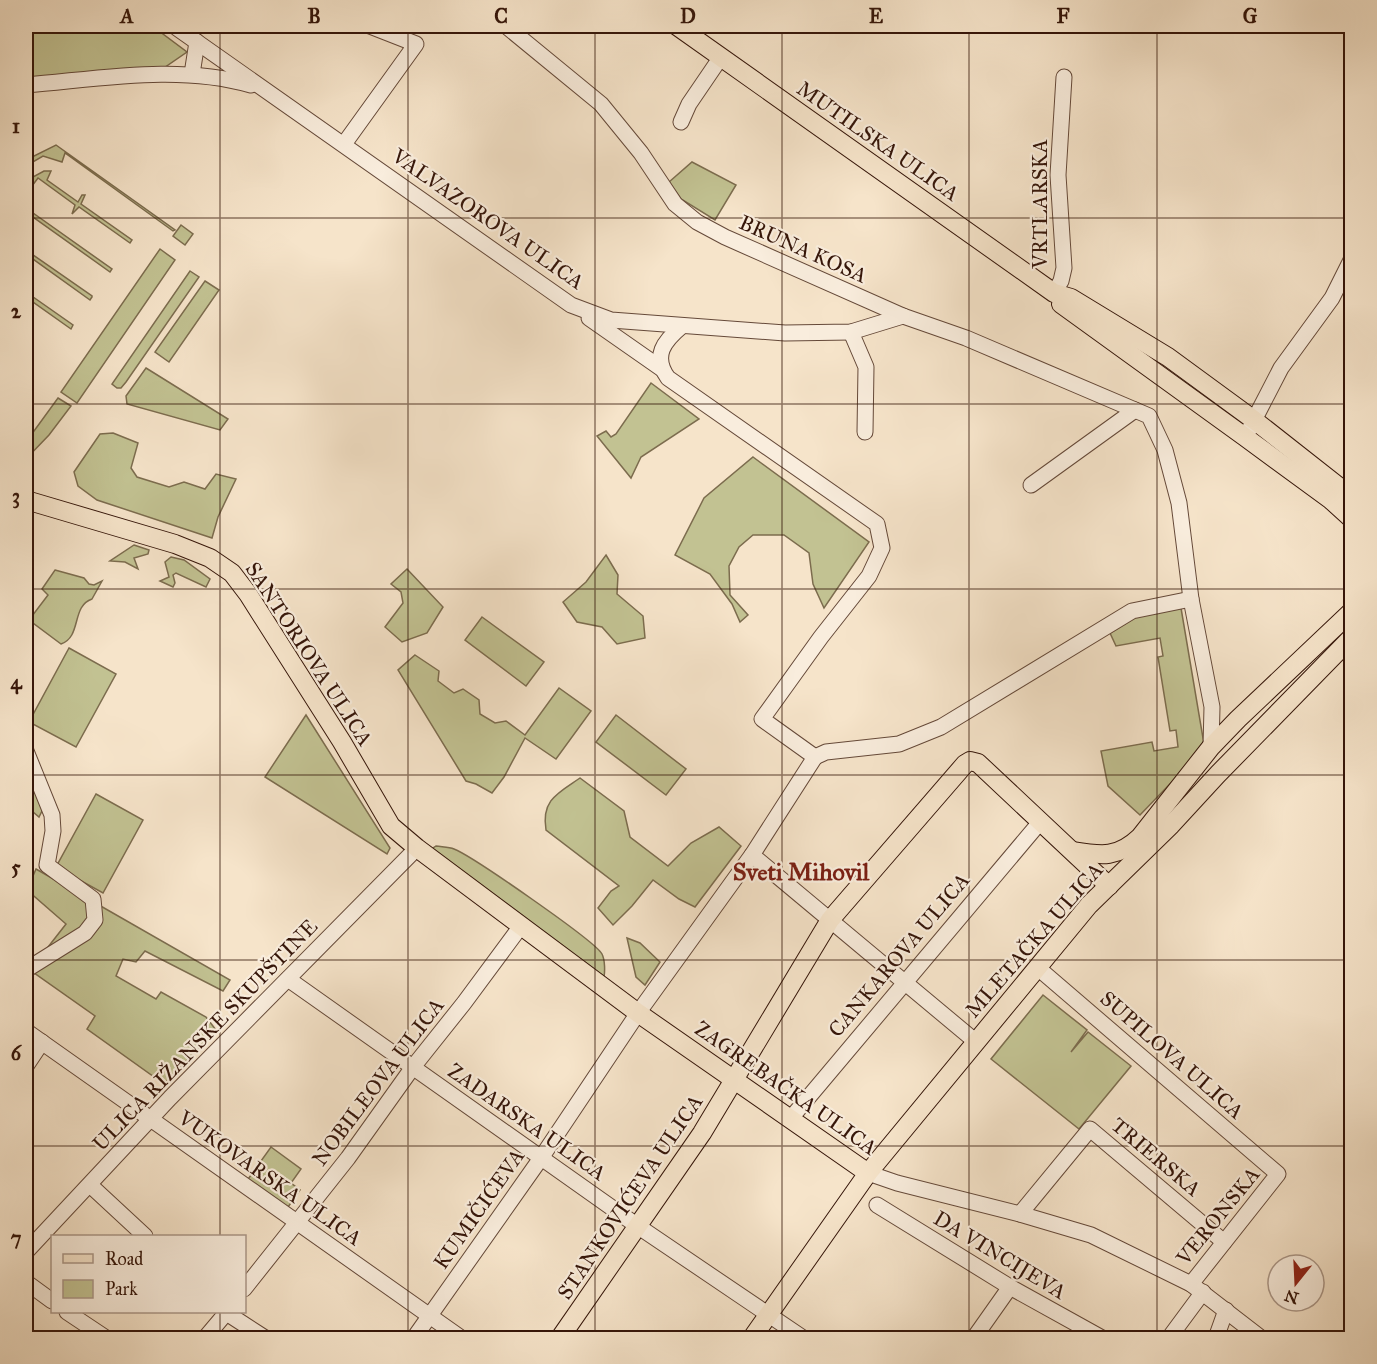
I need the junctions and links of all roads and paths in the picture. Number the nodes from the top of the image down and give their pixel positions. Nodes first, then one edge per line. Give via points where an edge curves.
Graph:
1 (370, 26) edge
2 (506, 26) edge
3 (677, 26) edge
4 (177, 28) dead end
5 (197, 42) junction
6 (721, 57) junction
7 (192, 74) junction
8 (1064, 77) dead end
9 (26, 85) edge
10 (268, 91) junction
11 (681, 122) dead end
12 (344, 144) junction
13 (1352, 258) edge
14 (1054, 293) junction
15 (571, 305) junction
16 (903, 316) junction
17 (682, 326) junction
18 (851, 332) junction
19 (662, 369) junction
20 (1135, 410) junction
21 (1254, 420) junction
22 (866, 432) dead end
23 (1245, 437) junction
24 (1030, 485) dead end
25 (1352, 497) edge
26 (26, 500) edge
27 (1352, 519) edge
28 (1191, 599) junction
29 (1352, 611) edge
30 (1352, 637) edge
31 (1352, 653) edge
32 (1333, 655) junction
33 (1212, 707) junction
34 (1238, 719) junction
35 (1212, 747) junction
36 (26, 751) edge
37 (815, 757) junction
38 (1041, 821) junction
39 (417, 848) junction
40 (1073, 851) junction
41 (752, 855) junction
42 (1109, 886) junction
43 (830, 920) junction
44 (520, 926) junction
45 (29, 968) dead end
46 (1038, 968) junction
47 (288, 979) junction
48 (904, 981) junction
49 (638, 1013) junction
50 (26, 1031) edge
51 (975, 1041) junction
52 (42, 1042) junction
53 (26, 1066) edge
54 (413, 1067) junction
55 (735, 1080) junction
56 (791, 1118) junction
57 (151, 1119) junction
58 (541, 1158) junction
59 (868, 1173) junction
60 (1278, 1174) joint
61 (90, 1185) junction
62 (877, 1205) dead end
63 (1020, 1214) junction
64 (298, 1221) junction
65 (639, 1227) junction
66 (144, 1235) edge
67 (1224, 1242) junction
68 (26, 1252) edge
69 (26, 1282) edge
70 (246, 1286) edge
71 (1010, 1287) junction
72 (1197, 1288) junction
73 (51, 1300) edge
74 (1226, 1310) junction
75 (70, 1313) edge
76 (225, 1313) edge
77 (228, 1313) edge
78 (769, 1314) junction
79 (428, 1316) junction
80 (106, 1338) edge
81 (205, 1338) edge
82 (265, 1338) edge
83 (414, 1338) edge
84 (461, 1338) edge
85 (560, 1338) edge
86 (752, 1338) edge
87 (803, 1338) edge
88 (974, 1338) edge
89 (1102, 1338) edge
90 (1169, 1338) edge
91 (1216, 1338) edge
92 (1261, 1338) edge

1 - 12 street via 416,44
2 - 16 street, BRUNA KOSA via 601,104 641,153 675,204 697,222
3 - 6 main road, MUTILSKA ULICA
4 - 5 street, VALVAZOROVA ULICA
5 - 7 street
5 - 10 street, VALVAZOROVA ULICA
6 - 11 street
6 - 14 main road, MUTILSKA ULICA
7 - 9 street
7 - 10 street
8 - 14 street, VRTLARSKA via 1058,175 1064,268
10 - 12 street, VALVAZOROVA ULICA
12 - 15 street, VALVAZOROVA ULICA
13 - 21 street via 1332,298 1281,368
14 - 21 main road, MUTILSKA ULICA via 1071,298 1150,346
14 - 23 main road, MUTILSKA ULICA via 1056,301
15 - 17 street, VALVAZOROVA ULICA via 611,320
15 - 19 street
16 - 18 street, VALVAZOROVA ULICA
16 - 20 street, BRUNA KOSA via 966,338
17 - 18 street, VALVAZOROVA ULICA via 785,333
17 - 19 street via 666,341 660,360
18 - 22 street via 866,367
19 - 37 street via 668,378 876,524 882,548 869,576 762,719
20 - 24 street
20 - 28 street, BRUNA KOSA via 1149,416 1165,450 1179,503
21 - 23 street
21 - 25 main road, MUTILSKA ULICA
23 - 27 main road, MUTILSKA ULICA
26 - 39 main road, SANTORIOVA ULICA via 196,552 222,564 252,600 391,826
28 - 33 street
28 - 37 street via 1132,611 941,727 899,744 826,752
29 - 34 main road, MLETAČKA ULICA
30 - 32 main road, MLETAČKA ULICA
31 - 32 main road
32 - 42 main road, MLETAČKA ULICA
33 - 34 street
33 - 35 street
34 - 35 main road, MLETAČKA ULICA
35 - 40 main road, MLETAČKA ULICA via 1132,845 1107,854
36 - 45 street via 52,815 48,864 93,899 95,920 85,933
37 - 41 street, KUMIČIĆEVA
38 - 40 main road
38 - 43 main road, STANKOVIĆEVA ULICA via 978,763 970,761
38 - 48 street, CANKAROVA ULICA
39 - 44 main road, ZAGREBAČKA ULICA
39 - 47 street, ULICA RIŽANSKE SKUPŠTINE
40 - 42 main road
41 - 43 street
41 - 49 street, KUMIČIĆEVA
42 - 46 main road, MLETAČKA ULICA
43 - 48 street
43 - 55 main road, STANKOVIĆEVA ULICA
44 - 49 main road, ZAGREBAČKA ULICA
44 - 54 street, NOBILEOVA ULICA
46 - 51 main road, MLETAČKA ULICA
46 - 60 street, SUPILOVA ULICA
47 - 54 street, ZADARSKA ULICA
47 - 57 street, ULICA RIŽANSKE SKUPŠTINE
48 - 51 street
48 - 56 street, CANKAROVA ULICA
49 - 55 main road, ZAGREBAČKA ULICA
49 - 58 street, KUMIČIĆEVA
50 - 52 street, VUKOVARSKA ULICA
51 - 59 main road, MLETAČKA ULICA
52 - 53 street
52 - 57 street, VUKOVARSKA ULICA
54 - 58 street, ZADARSKA ULICA
54 - 64 street, NOBILEOVA ULICA
55 - 56 main road, ZAGREBAČKA ULICA
55 - 65 main road, STANKOVIĆEVA ULICA
56 - 59 main road, ZAGREBAČKA ULICA
57 - 61 street, ULICA RIŽANSKE SKUPŠTINE
57 - 64 street, VUKOVARSKA ULICA
58 - 65 street, ZADARSKA ULICA
58 - 79 street, KUMIČIĆEVA
59 - 63 street, ZAGREBAČKA ULICA
59 - 78 main road, MLETAČKA ULICA
60 - 67 street, VERONSKA
61 - 66 street
61 - 68 street, ULICA RIŽANSKE SKUPŠTINE
62 - 71 street, DA VINCIJEVA
63 - 67 street, TRIERSKA via 1090,1129
63 - 72 street, ZAGREBAČKA ULICA via 1091,1235
64 - 70 street, NOBILEOVA ULICA
64 - 79 street, VUKOVARSKA ULICA
65 - 78 street, ZADARSKA ULICA
65 - 85 main road, STANKOVIĆEVA ULICA
67 - 72 street, VERONSKA
69 - 73 street
71 - 88 street
71 - 89 street, DA VINCIJEVA
72 - 74 street, ZAGREBAČKA ULICA
72 - 90 street, VERONSKA
74 - 91 street
74 - 92 street, ZAGREBAČKA ULICA
75 - 80 street
76 - 81 street
77 - 82 street
78 - 86 main road, MLETAČKA ULICA
78 - 87 street, ZADARSKA ULICA
79 - 83 street, KUMIČIĆEVA
79 - 84 street, VUKOVARSKA ULICA

